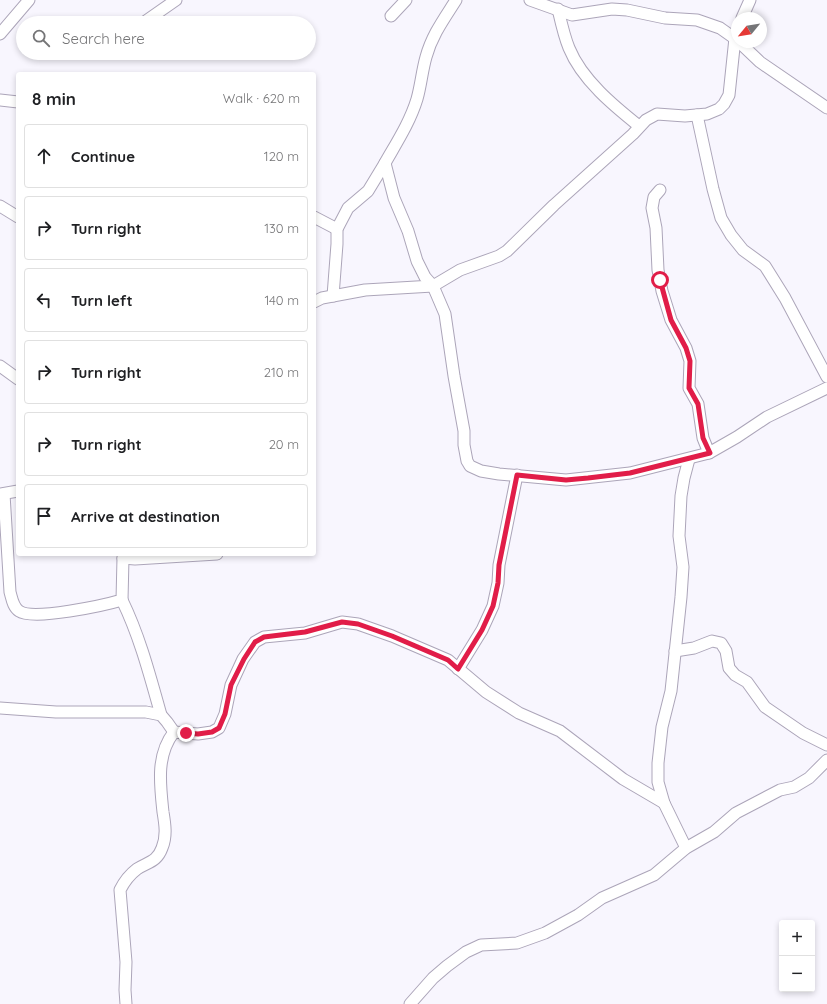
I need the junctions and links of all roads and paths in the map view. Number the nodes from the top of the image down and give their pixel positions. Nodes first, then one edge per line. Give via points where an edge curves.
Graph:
1 (29, 0) edge
2 (176, 0) edge
3 (406, 0) edge
4 (456, 0) edge
5 (530, 0) edge
6 (750, 0) edge
7 (558, 9) junction
8 (745, 12) edge
9 (153, 16) edge
10 (391, 16) dead end
11 (0, 34) edge
12 (731, 34) edge
13 (736, 48) edge
14 (747, 48) edge
15 (0, 100) edge
16 (16, 102) edge
17 (827, 108) edge
18 (697, 115) junction
19 (639, 126) junction
20 (385, 163) junction
21 (660, 190) dead end
22 (0, 206) edge
23 (16, 216) edge
24 (316, 218) edge
25 (337, 229) junction
26 (433, 286) junction
27 (333, 296) junction
28 (316, 301) edge
29 (0, 366) edge
30 (827, 377) edge
31 (16, 378) edge
32 (827, 388) edge
33 (710, 453) junction
34 (689, 458) junction
35 (517, 475) junction
36 (16, 491) edge
37 (2, 494) edge
38 (123, 556) edge
39 (122, 600) junction
40 (675, 651) junction
41 (458, 669) junction
42 (0, 708) edge
43 (161, 715) junction
44 (174, 732) junction
45 (827, 745) edge
46 (827, 760) edge
47 (664, 803) junction
48 (686, 848) junction
49 (126, 1004) edge
50 (410, 1004) edge

1 - 11 street
2 - 9 street
3 - 10 street
4 - 20 street via 439,25 426,57 415,105
5 - 7 street
6 - 8 street
7 - 12 street via 572,15 612,9 665,18 697,20
7 - 19 street via 569,49 579,66 602,94
13 - 18 street via 729,95 724,104 719,109
14 - 17 street via 760,62
15 - 16 street
18 - 19 street via 657,114
18 - 30 street via 721,218 743,250 765,266
19 - 26 street via 507,251 460,270
20 - 25 street via 368,191 348,208
20 - 26 street via 394,198 417,261 425,278
21 - 33 street via 654,197 652,208 656,228 658,270 671,320 690,361 689,388 698,404 703,438
22 - 23 street
24 - 25 street
25 - 27 street
26 - 27 street via 365,290
26 - 35 street via 445,314 467,460 470,466 481,471
27 - 28 street
29 - 31 street
32 - 33 street via 767,417
33 - 34 street
34 - 35 street via 630,473 588,478 566,480
34 - 40 street via 681,496 679,536 683,567
35 - 41 street via 493,606 482,630
36 - 37 street
37 - 39 street via 10,592 18,611 32,614 75,610
38 - 39 street
39 - 43 street via 142,648
40 - 45 street via 694,648 712,641 720,643 726,651 729,668 747,682 765,707 803,733
40 - 47 street via 671,691 662,727 658,762 658,782
41 - 44 street via 448,660 358,624 342,622 305,632 264,637 255,642 231,685 225,714 219,728 198,734
41 - 47 street via 486,692 519,713 560,731 623,779
42 - 43 street via 56,712 146,712
43 - 44 street
44 - 49 street via 167,741 162,755 160,787 165,824 162,849 156,859 137,870 125,881 120,890 126,962
46 - 48 street via 809,778 736,813 714,832
47 - 48 street
48 - 50 street via 654,875 602,898 545,933 517,943 481,945 466,952 433,978

